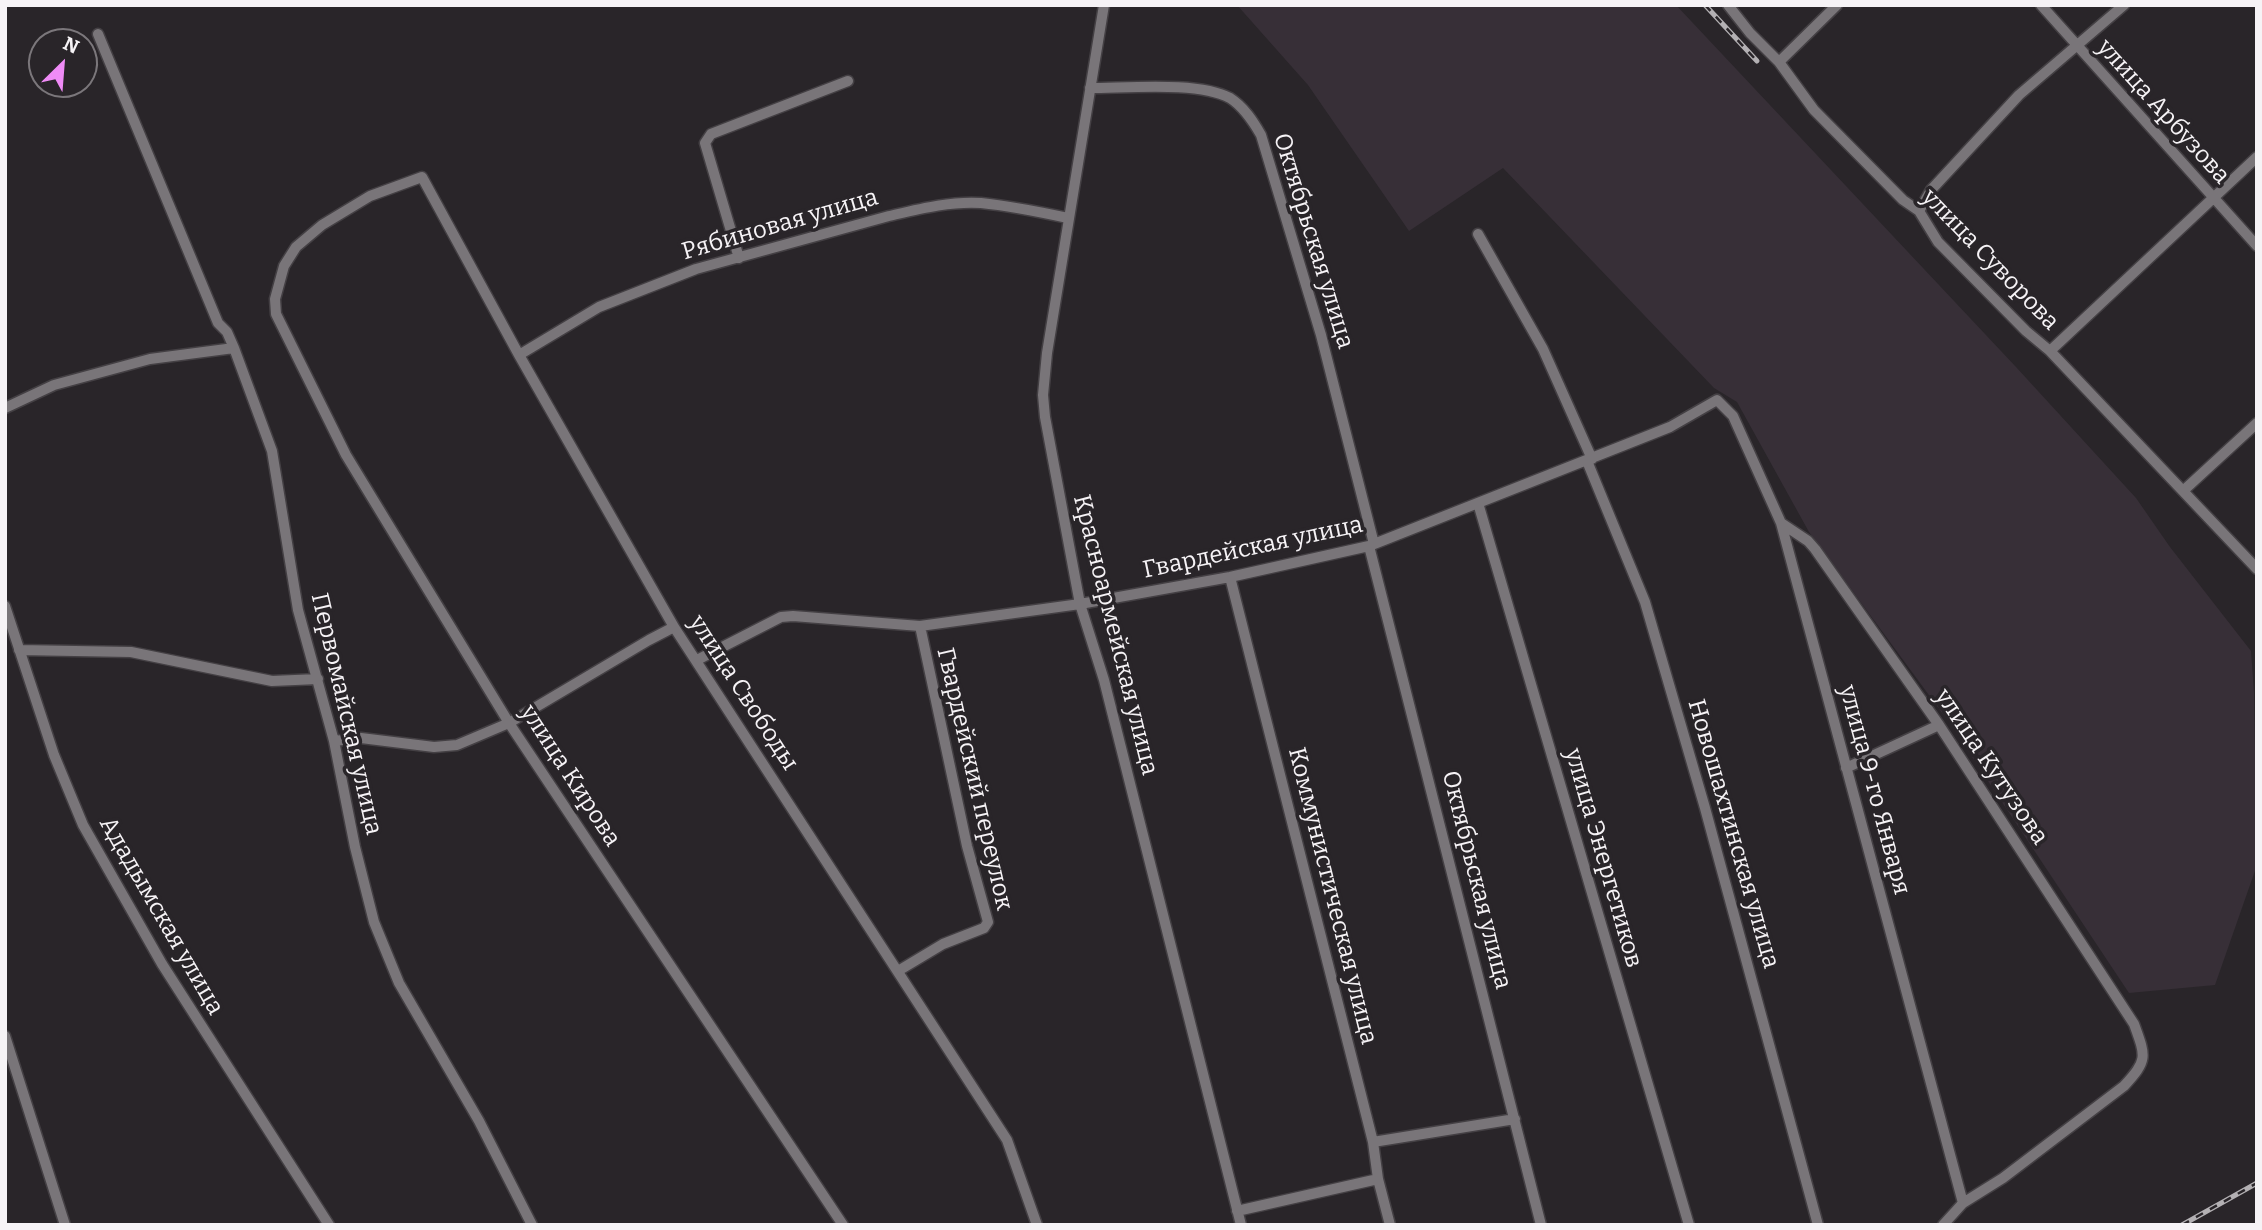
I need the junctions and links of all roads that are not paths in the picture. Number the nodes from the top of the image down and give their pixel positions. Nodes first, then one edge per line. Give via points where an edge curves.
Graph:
1 (1104, 5) edge
2 (1728, 5) edge
3 (1837, 5) edge
4 (2041, 5) edge
5 (2124, 5) edge
6 (98, 34) dead end
7 (2075, 45) junction
8 (1779, 62) junction
9 (848, 81) dead end
10 (1090, 88) junction
11 (2257, 157) edge
12 (422, 177) joint
13 (2213, 198) junction
14 (1919, 211) junction
15 (1068, 218) junction
16 (1478, 234) dead end
17 (2257, 246) edge
18 (739, 258) junction
19 (234, 348) junction
20 (2050, 351) junction
21 (519, 355) junction
22 (1717, 400) joint
23 (5, 408) edge
24 (2257, 423) edge
25 (1589, 460) junction
26 (2183, 491) junction
27 (1478, 503) junction
28 (1781, 523) junction
29 (1372, 545) junction
30 (2257, 569) edge
31 (1230, 577) junction
32 (1080, 604) junction
33 (5, 606) edge
34 (920, 626) junction
35 (674, 627) junction
36 (19, 650) junction
37 (697, 660) junction
38 (318, 679) junction
39 (509, 723) junction
40 (1939, 725) junction
41 (334, 741) junction
42 (1846, 768) junction
43 (898, 971) junction
44 (5, 1036) edge
45 (1515, 1119) junction
46 (1373, 1142) junction
47 (1377, 1179) junction
48 (1963, 1203) junction
49 (1237, 1212) junction
50 (65, 1225) edge
51 (329, 1225) edge
52 (532, 1225) edge
53 (843, 1225) edge
54 (1037, 1225) edge
55 (1241, 1225) edge
56 (1390, 1225) edge
57 (1541, 1225) edge
58 (1689, 1225) edge
59 (1818, 1225) edge
60 (1943, 1225) edge

1 - 10 street, Красноармейская улица
2 - 8 street, улица Суворова
3 - 8 street
4 - 7 street, улица Арбузова
5 - 7 street
6 - 19 street, Первомайская улица via 218,323
7 - 13 street, улица Арбузова
7 - 14 street via 1978,137 1931,190
8 - 14 street, улица Суворова via 1814,110
9 - 18 street via 707,138
10 - 15 street, Красноармейская улица
10 - 29 street, Октябрьская улица via 1196,88 1230,99 1253,121 1321,335
11 - 13 street
12 - 21 street, улица Свободы
12 - 39 street, улица Кирова via 370,195 296,247 284,267 275,299 276,314 346,455
13 - 17 street, улица Арбузова
13 - 20 street
14 - 20 street, улица Суворова via 1938,242
15 - 18 street, Рябиновая улица via 980,203 920,208
15 - 32 street, Красноармейская улица via 1043,395 1047,438
16 - 25 street, Новошахтинская улица via 1543,349
18 - 21 street, Рябиновая улица via 696,269 598,307
19 - 23 street via 150,359 54,385
19 - 38 street, Первомайская улица via 272,451 298,610
20 - 26 street, улица Суворова
21 - 35 street, улица Свободы
22 - 25 street, Гвардейская улица via 1670,427
22 - 28 street, улица 9-го Января via 1733,416
24 - 26 street
25 - 27 street, Гвардейская улица
25 - 59 street, Новошахтинская улица via 1645,602
26 - 30 street, улица Суворова
27 - 29 street, Гвардейская улица
27 - 58 street, улица Энергетиков
28 - 40 street, улица Кутузова via 1815,549
28 - 42 street, улица 9-го Января
29 - 31 street, Гвардейская улица
29 - 45 street, Октябрьская улица
31 - 32 street, Гвардейская улица
31 - 46 street, Коммунистическая улица
32 - 34 street, Гвардейская улица
32 - 49 street, Красноармейская улица via 1104,680
33 - 36 street, Ададымская улица
34 - 37 street, Гвардейская улица via 793,615
34 - 43 street, Гвардейский переулок via 988,922
35 - 37 street, улица Свободы
35 - 39 street
36 - 38 street via 131,652 272,681
36 - 51 street, Ададымская улица via 83,825 162,964
37 - 43 street, улица Свободы
38 - 41 street, Первомайская улица
39 - 41 street via 445,747 361,738
39 - 53 street, улица Кирова
40 - 42 street
40 - 48 street, улица Кутузова via 2134,1024 2144,1051 2141,1068 2124,1086
41 - 52 street, Первомайская улица via 374,922 399,983 479,1121
42 - 48 street, улица 9-го Января
43 - 54 street, улица Свободы via 1007,1140
44 - 50 street
45 - 46 street
45 - 57 street, Октябрьская улица
46 - 47 street, Коммунистическая улица
47 - 49 street
47 - 56 street, Коммунистическая улица
48 - 60 street
49 - 55 street, Красноармейская улица

